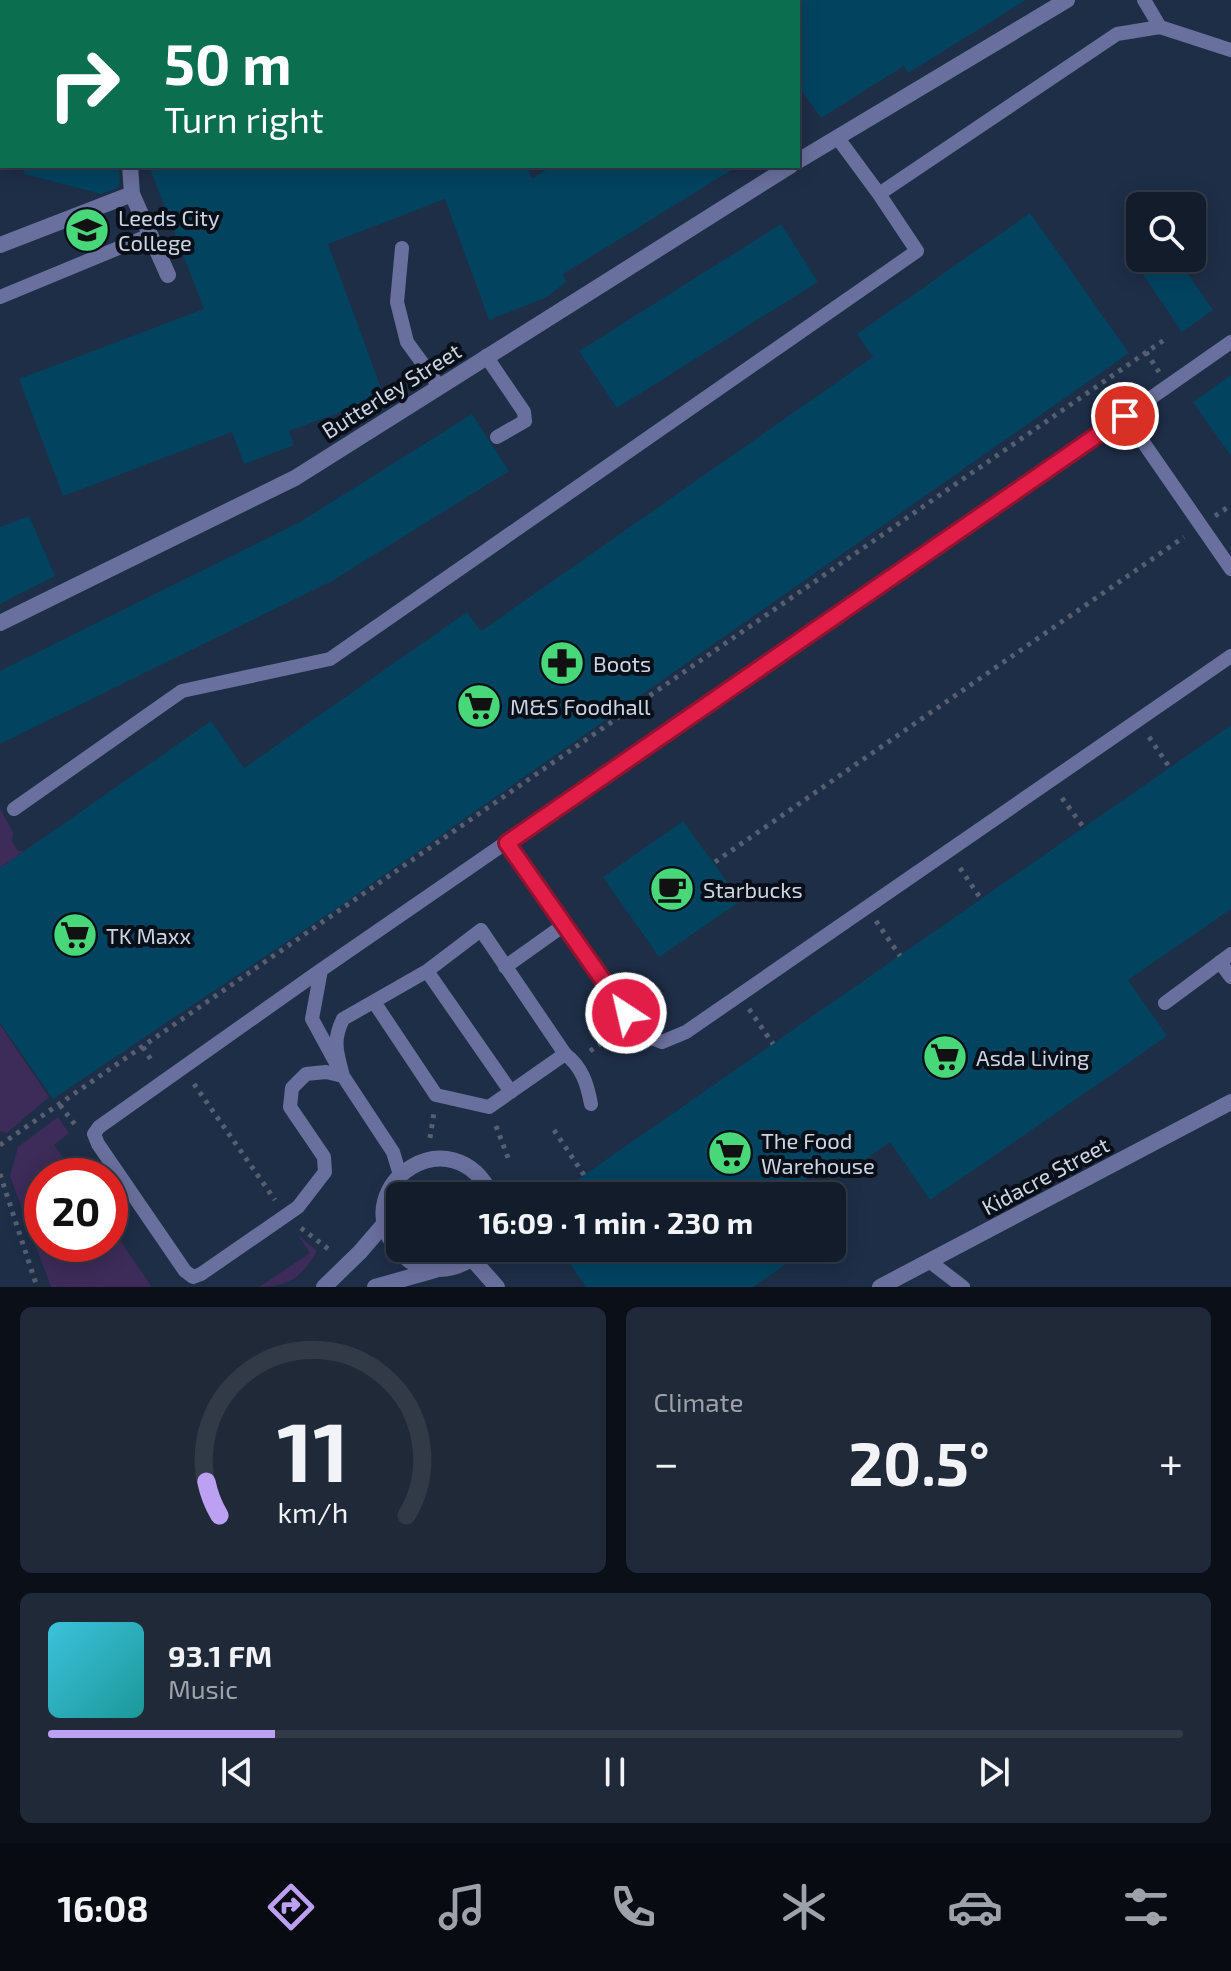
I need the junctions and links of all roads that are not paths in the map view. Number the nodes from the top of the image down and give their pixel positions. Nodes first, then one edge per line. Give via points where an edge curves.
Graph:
1 (1067, 0) edge
2 (1144, 0) edge
3 (1160, 27) junction
4 (1231, 50) edge
5 (837, 137) junction
6 (800, 160) edge
7 (130, 168) edge
8 (787, 168) edge
9 (132, 194) junction
10 (879, 194) junction
11 (150, 235) junction
12 (0, 245) edge
13 (402, 248) dead end
14 (168, 275) dead end
15 (0, 297) edge
16 (1231, 342) edge
17 (486, 356) junction
18 (439, 386) junction
19 (1125, 416) junction
20 (497, 437) dead end
21 (1231, 569) edge
22 (0, 623) edge
23 (1231, 656) edge
24 (14, 809) dead end
25 (507, 843) junction
26 (564, 925) junction
27 (1226, 958) edge
28 (505, 967) junction
29 (321, 970) junction
30 (427, 971) junction
31 (1231, 977) edge
32 (374, 1002) junction
33 (1165, 1003) dead end
34 (570, 1058) junction
35 (343, 1076) junction
36 (511, 1092) junction
37 (1231, 1102) edge
38 (591, 1104) dead end
39 (400, 1175) junction
40 (486, 1182) edge
41 (385, 1223) junction
42 (929, 1261) junction
43 (465, 1262) edge
44 (483, 1262) edge
45 (436, 1270) junction
46 (324, 1287) edge
47 (375, 1287) edge
48 (497, 1287) edge
49 (880, 1287) edge
50 (963, 1287) edge

1 - 5 street
2 - 3 lane
3 - 4 lane
3 - 10 lane via 1117,34
5 - 6 street
5 - 10 lane
7 - 9 street
8 - 17 street, Butterley Street
9 - 11 street
9 - 12 street
10 - 24 lane via 917,251 330,659 182,691
11 - 14 street
11 - 15 lane
13 - 18 lane via 397,302 407,342
16 - 19 lane
17 - 18 street, Butterley Street
17 - 20 lane via 524,412 525,421
18 - 22 street, Butterley Street via 295,478
19 - 21 lane
19 - 25 lane
23 - 26 lane via 686,1032 662,1042 636,1026
25 - 26 lane
25 - 29 lane
26 - 28 lane
27 - 31 lane
27 - 33 lane
28 - 30 lane via 481,930
28 - 34 lane
29 - 35 lane via 312,1019
29 - 35 lane via 94,1134 193,1277 298,1207 325,1172 324,1157 290,1107 292,1088 306,1074
30 - 32 lane
30 - 36 lane
32 - 35 lane via 343,1019 336,1033
32 - 36 lane via 436,1095 489,1107
34 - 36 lane
34 - 38 lane via 586,1079
35 - 39 lane via 393,1152
37 - 42 street, Kidacre Street
39 - 40 street via 427,1159 451,1160
39 - 41 street via 390,1189
41 - 45 street via 401,1254
41 - 46 street
42 - 49 street, Kidacre Street
42 - 50 lane
43 - 45 street
44 - 48 street
45 - 47 street

